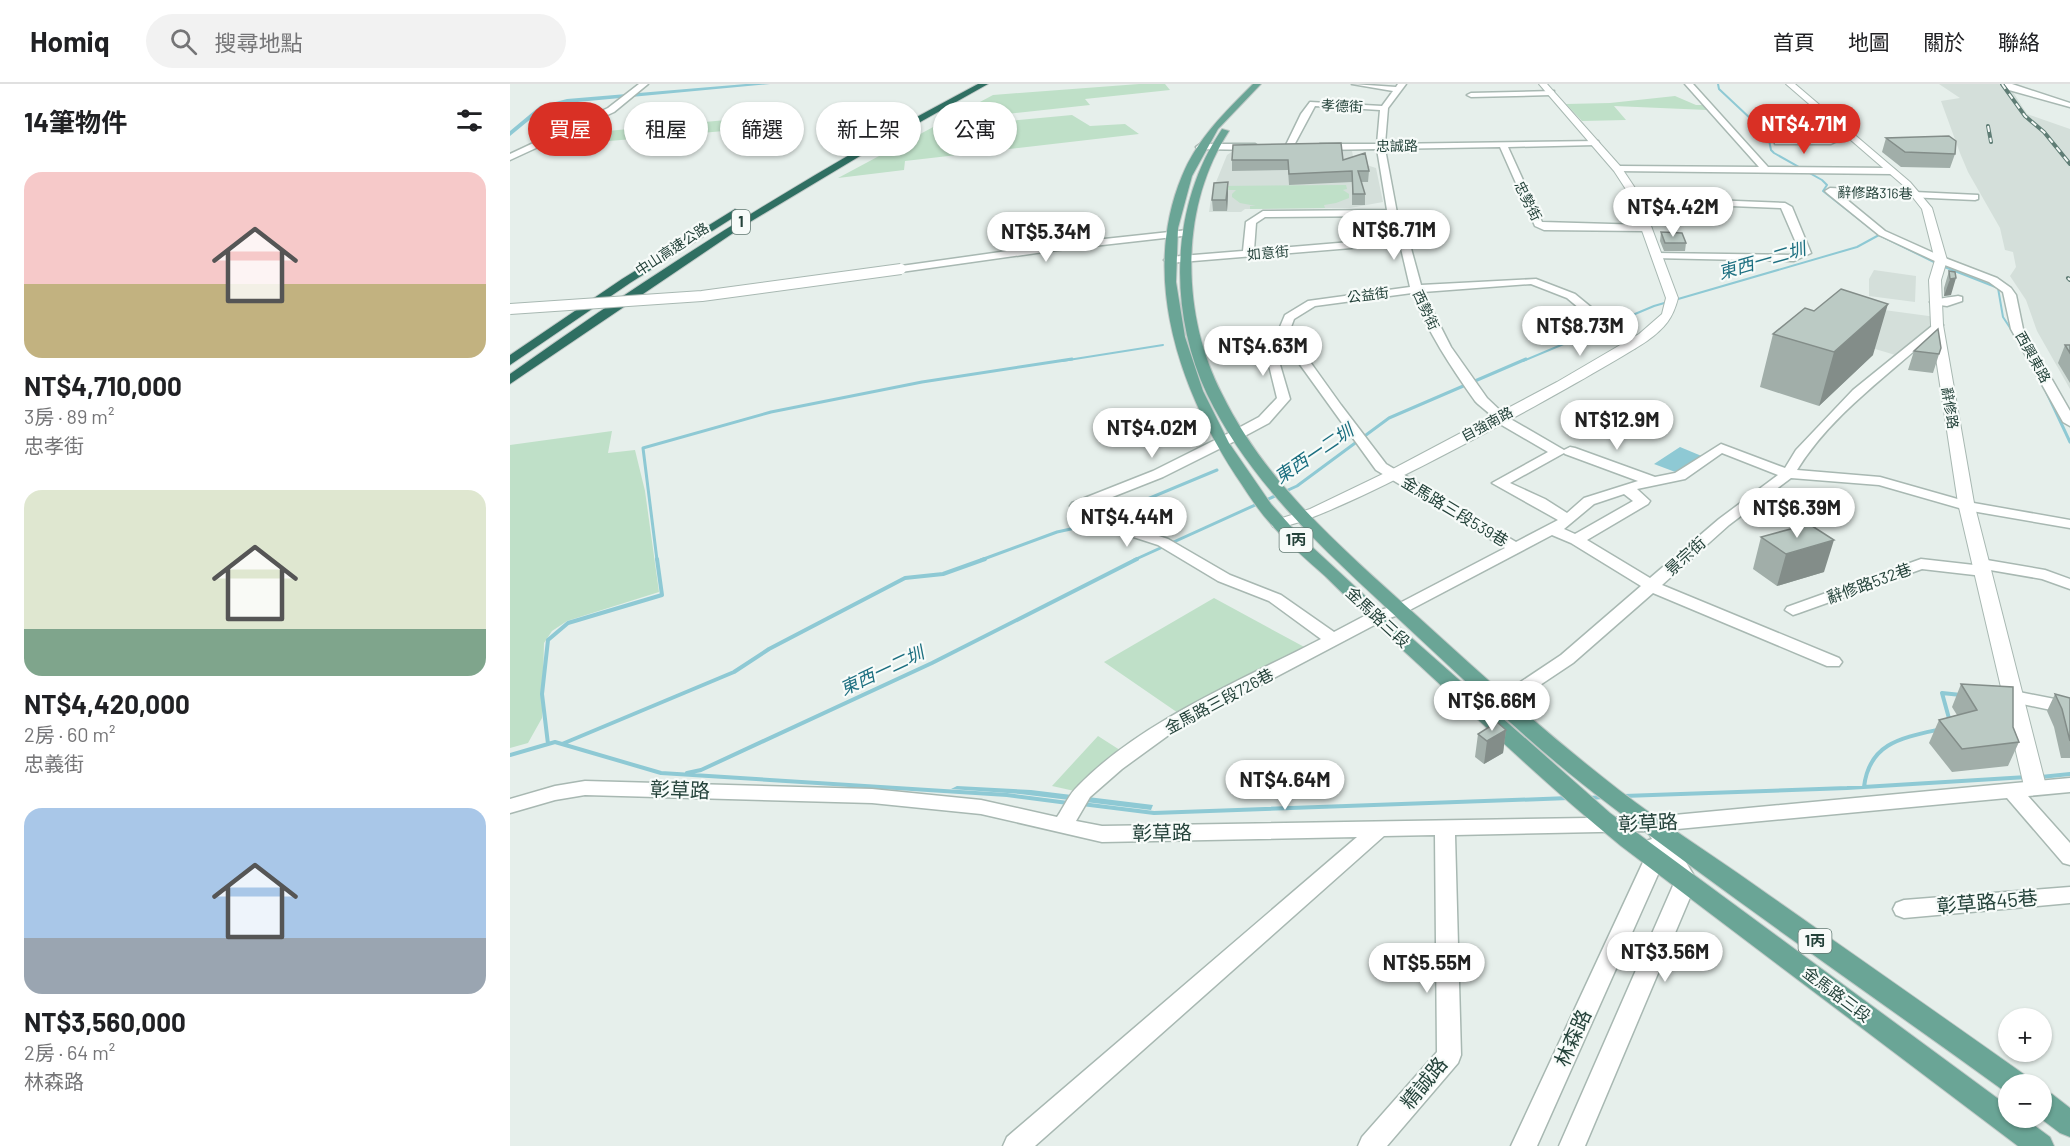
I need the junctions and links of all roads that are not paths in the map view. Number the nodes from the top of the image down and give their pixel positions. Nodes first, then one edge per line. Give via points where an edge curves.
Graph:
1 (644, 84) edge
2 (967, 84) edge
3 (984, 84) edge
4 (1356, 84) edge
5 (1689, 84) edge
6 (1790, 84) edge
7 (2008, 84) edge
8 (1262, 86) edge
9 (1400, 86) edge
10 (1547, 89) edge
11 (1471, 94) dead end
12 (2070, 105) edge
13 (1384, 108) junction
14 (1778, 142) dead end
15 (1831, 142) dead end
16 (1595, 143) junction
17 (1503, 145) junction
18 (1207, 147) junction
19 (1268, 147) edge
20 (1278, 147) edge
21 (1289, 147) junction
22 (1299, 147) edge
23 (1310, 147) edge
24 (1381, 147) junction
25 (510, 157) edge
26 (1618, 170) junction
27 (1766, 170) junction
28 (1892, 171) junction
29 (791, 179) dead end
30 (1916, 194) junction
31 (1975, 197) dead end
32 (1636, 200) junction
33 (742, 208) dead end
34 (1392, 213) junction
35 (1646, 228) junction
36 (1188, 233) junction
37 (1171, 234) junction
38 (1404, 241) junction
39 (1248, 255) junction
40 (1657, 256) junction
41 (1176, 260) junction
42 (1939, 263) junction
43 (1416, 289) junction
44 (1958, 299) dead end
45 (1936, 302) junction
46 (510, 309) edge
47 (1184, 325) junction
48 (1937, 325) junction
49 (1282, 336) junction
50 (1630, 345) junction
51 (510, 361) edge
52 (510, 380) edge
53 (1500, 416) junction
54 (2070, 422) edge
55 (1236, 435) junction
56 (1220, 442) junction
57 (1564, 452) junction
58 (1394, 474) junction
59 (1788, 474) junction
60 (1654, 481) junction
61 (1626, 488) junction
62 (1966, 506) junction
63 (1302, 517) junction
64 (1568, 520) junction
65 (1279, 524) junction
66 (2070, 524) edge
67 (1552, 529) junction
68 (1576, 540) junction
69 (1515, 548) junction
70 (1982, 568) junction
71 (2070, 585) edge
72 (1651, 586) junction
73 (1400, 609) junction
74 (1793, 610) dead end
75 (1376, 617) junction
76 (1334, 640) junction
77 (1833, 662) dead end
78 (2014, 700) junction
79 (1501, 703) junction
80 (2070, 708) edge
81 (2034, 779) junction
82 (2070, 784) edge
83 (2011, 789) junction
84 (510, 806) edge
85 (1072, 811) junction
86 (1653, 824) junction
87 (1611, 825) junction
88 (1379, 829) junction
89 (1445, 829) junction
90 (2070, 857) edge
91 (1654, 860) junction
92 (1686, 881) junction
93 (2070, 895) edge
94 (1904, 909) dead end
95 (2002, 1074) edge
96 (2052, 1110) edge
97 (2070, 1124) edge
98 (1016, 1146) edge
99 (1371, 1146) edge
100 (1524, 1146) edge
101 (1572, 1146) edge
102 (2040, 1146) edge

1 - 25 street via 611,110
2 - 29 highway
3 - 52 highway, 中山高速公路 / 1 via 769,204 604,312
4 - 9 street
5 - 27 street
6 - 28 street, 辭修路
7 - 12 street
8 - 18 main road, 金馬路三段 / 1丙 via 1230,108
9 - 13 street
10 - 11 street
10 - 16 street, 自強南路
13 - 21 street, 孝德街 via 1313,104
13 - 24 street, 西勢街
14 - 15 street
16 - 17 street, 忠誠路
16 - 26 street, 自強南路
17 - 24 street, 忠誠路
17 - 35 street, 忠勢街 via 1538,224
18 - 19 street
18 - 36 main road, 金馬路三段 / 1丙
18 - 37 main road, 金馬路三段 / 1丙 via 1178,200
20 - 21 street
21 - 22 street
23 - 24 street, 忠誠路
24 - 34 street, 西勢街
26 - 27 street
26 - 32 street, 自強南路
27 - 28 street
28 - 30 street, 辭修路
30 - 31 street, 辭修路316巷
30 - 42 street, 辭修路 via 1927,208
30 - 42 street, 辭修路316巷 via 1830,191 1882,233 1917,248
32 - 35 street, 自強南路
32 - 40 street via 1782,205 1806,253 1794,258
33 - 51 highway, 中山高速公路 / 1
34 - 38 street, 西勢街
34 - 39 street via 1263,214 1251,222
35 - 40 street, 自強南路
36 - 37 street
36 - 41 main road, 金馬路三段 / 1丙
37 - 41 main road, 金馬路三段 / 1丙
37 - 46 street, bridge via 702,296
38 - 39 street, 如意街
38 - 43 street, 西勢街
39 - 41 street, 如意街
40 - 50 street, 自強南路 via 1672,298 1668,315
41 - 47 main road, 金馬路三段 / 1丙
42 - 45 street, 辭修路
42 - 54 street, 西興東路 via 1993,280 2011,295 2017,328
43 - 49 street, 公益街 via 1311,303 1289,317
43 - 50 street, 公益街 via 1532,281 1571,296
43 - 53 street, 西勢街 via 1458,367 1482,401
44 - 45 street
45 - 48 street, 辭修路
47 - 55 main road, 金馬路三段 / 1丙
47 - 56 main road, 金馬路三段 / 1丙 via 1190,375
48 - 59 street, 景宗街 via 1857,393 1801,453
48 - 62 street, 辭修路
49 - 55 street, 公益街 via 1270,345 1270,352 1284,399 1264,420
49 - 58 street via 1289,340 1381,467
50 - 53 street, 自強南路
53 - 57 street, 西勢街
53 - 58 street, 自強南路
55 - 56 street
55 - 63 main road, 金馬路三段 / 1丙
56 - 65 main road, 金馬路三段 / 1丙
56 - 76 street via 1158,474 1077,506 1095,521 1168,545 1224,578 1275,598
57 - 60 street, 西勢街
57 - 64 street via 1499,483
58 - 63 street, 自強南路
58 - 69 street, 金馬路三段539巷
59 - 60 street, 金馬路三段539巷 via 1721,448 1680,476
59 - 62 street via 1880,481
59 - 72 street, 景宗街 via 1724,522
60 - 61 street, 金馬路三段539巷
61 - 64 street, 金馬路三段539巷 via 1589,501
61 - 68 street via 1642,501
62 - 66 street
62 - 70 street, 辭修路
63 - 65 street, 自強南路
63 - 73 main road, 金馬路三段 / 1丙
64 - 67 street, 金馬路三段539巷
65 - 75 main road, 金馬路三段 / 1丙
67 - 68 street
67 - 69 street, 金馬路三段539巷
68 - 72 street
69 - 73 street, 金馬路三段539巷
70 - 71 street, 辭修路532巷 via 2044,575
70 - 74 street, 辭修路532巷 via 1922,564
70 - 78 street, 辭修路
72 - 77 street
72 - 79 street, 景宗街 via 1567,659
73 - 75 street, 金馬路三段726巷
73 - 79 main road, 金馬路三段 / 1丙
75 - 76 street, 金馬路三段726巷
75 - 87 main road, 金馬路三段 / 1丙
76 - 85 street, 金馬路三段726巷 via 1170,725 1114,764
78 - 80 street
78 - 81 street, 辭修路
79 - 86 main road, 金馬路三段 / 1丙
81 - 82 street, 彰草路
81 - 83 street, 彰草路
83 - 86 street, 彰草路
83 - 90 street
84 - 85 street, 彰草路 via 585,788 872,796
85 - 88 street, 彰草路 via 1102,834
86 - 87 street, 彰草路
86 - 91 street, 林森路
86 - 92 street
86 - 95 main road, 金馬路三段 / 1丙
87 - 89 street, 彰草路
87 - 91 main road, 金馬路三段 / 1丙
88 - 89 street, 彰草路
88 - 98 street
89 - 99 street, 精誠路 via 1449,1055
91 - 92 main road, 金馬路三段 / 1丙
91 - 100 street, 林森路
92 - 101 street
92 - 102 main road, 金馬路三段 / 1丙
93 - 94 street, 彰草路45巷
96 - 97 main road

